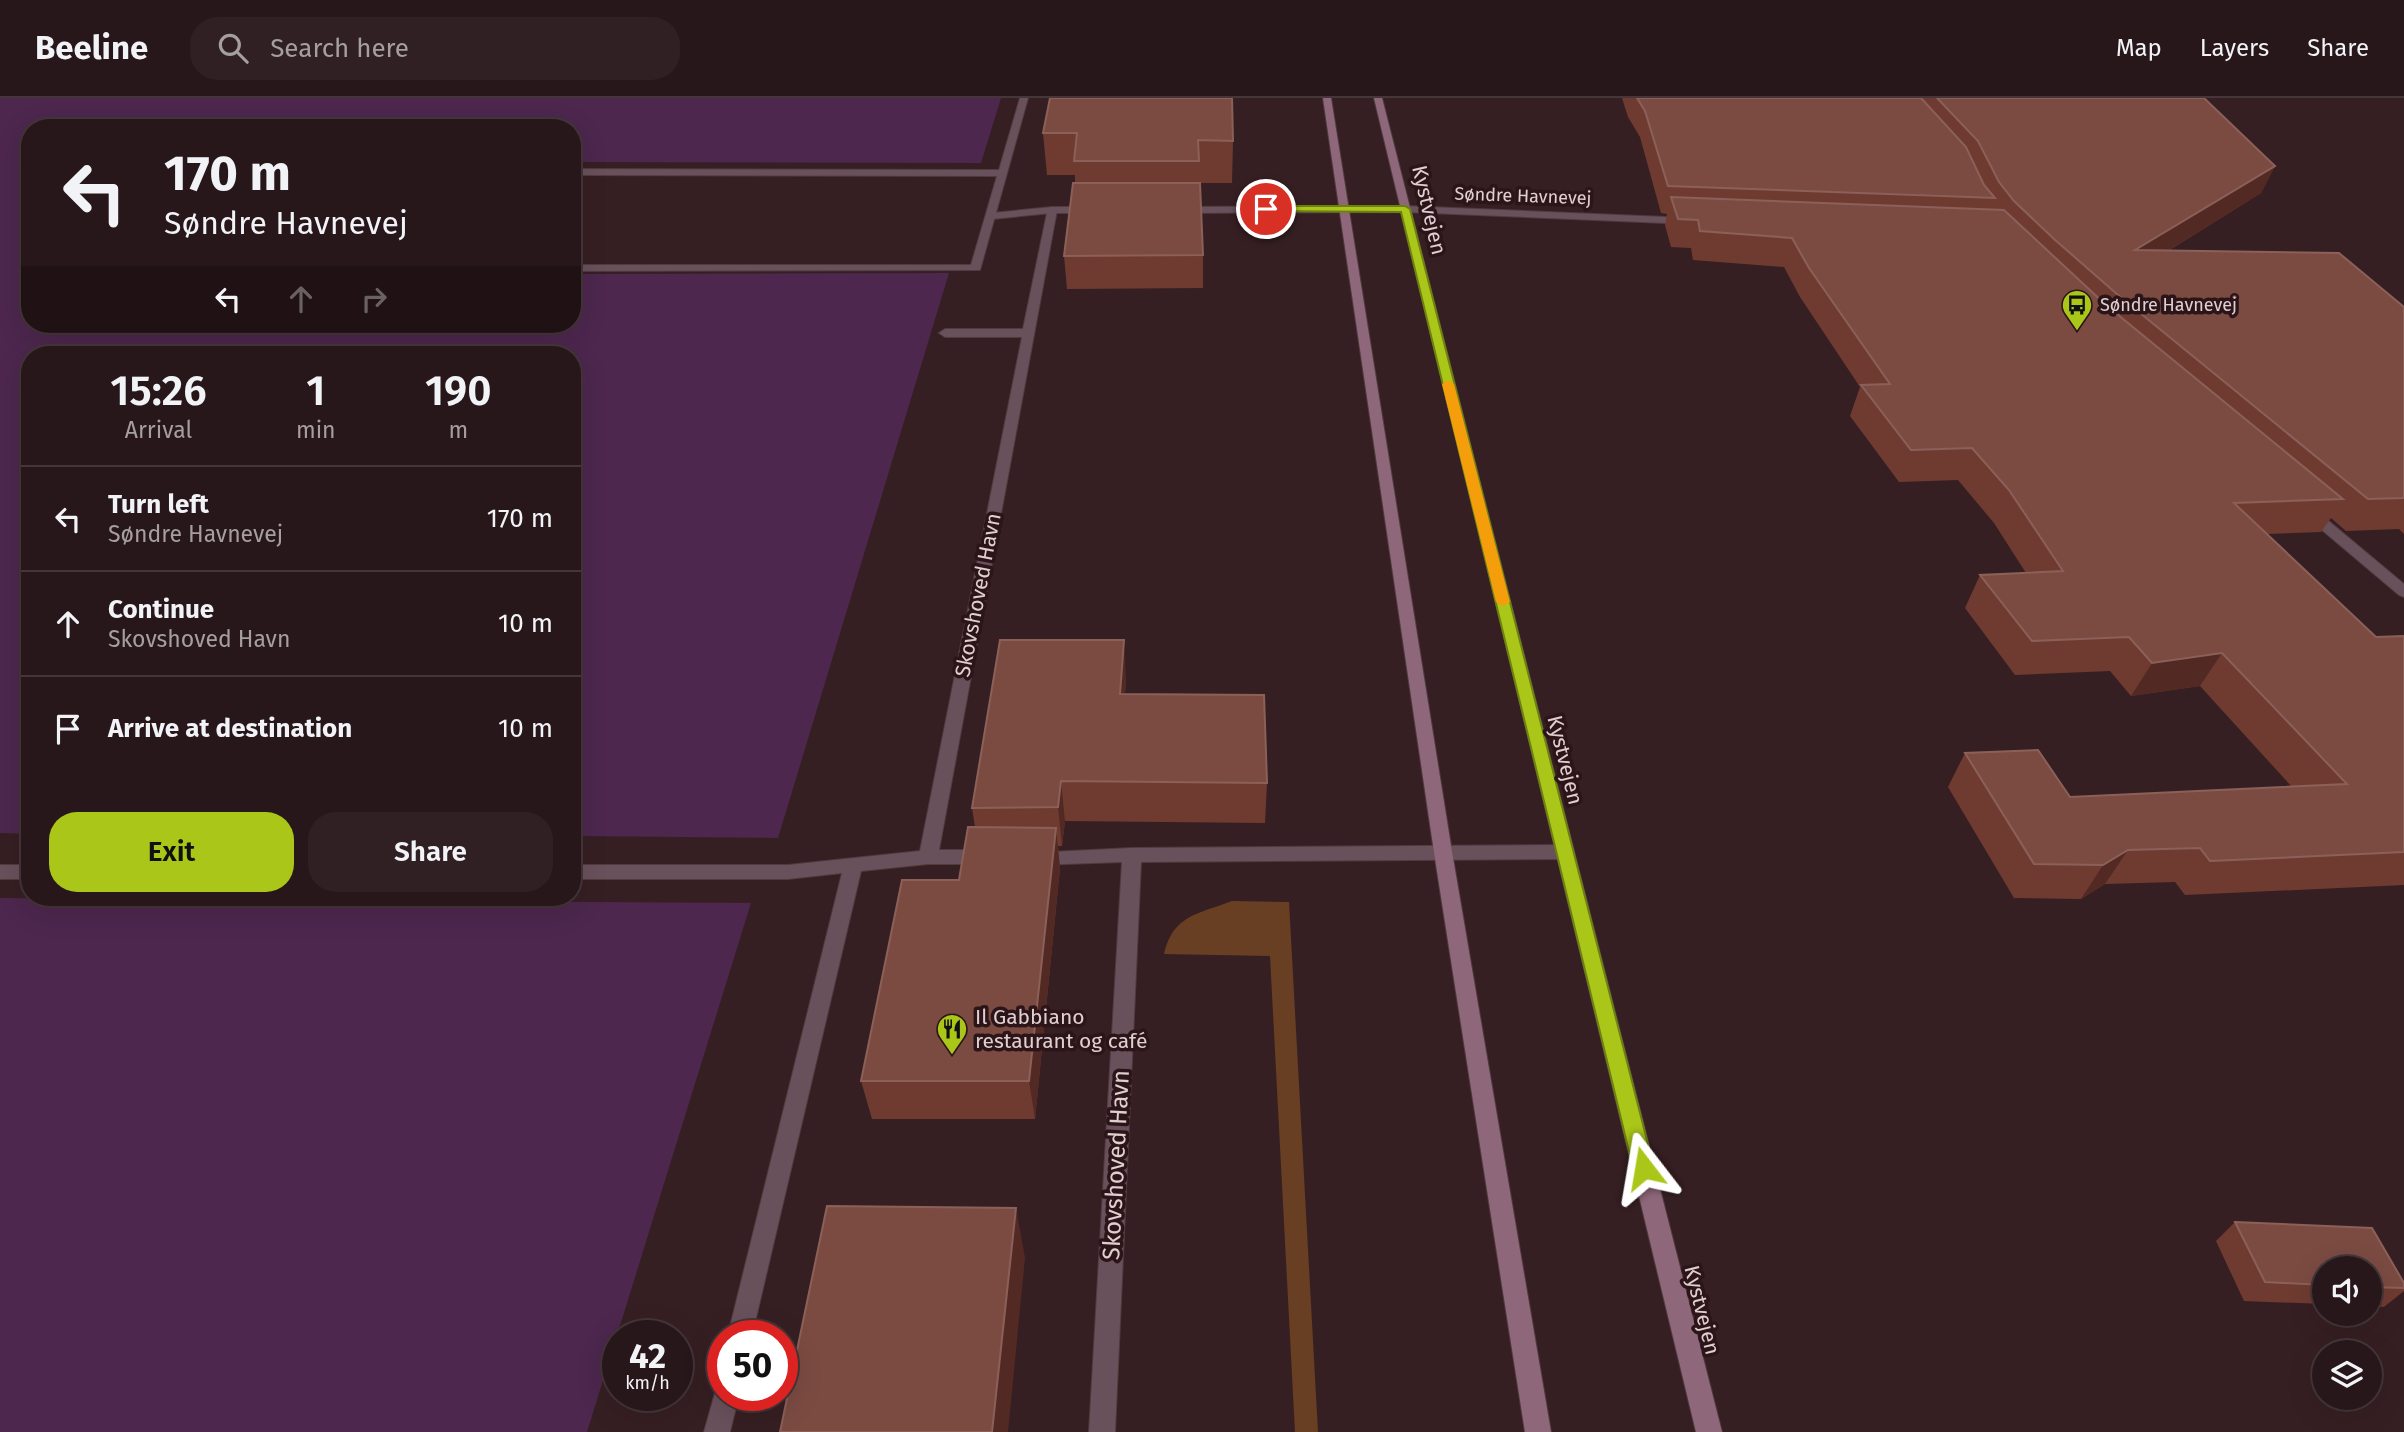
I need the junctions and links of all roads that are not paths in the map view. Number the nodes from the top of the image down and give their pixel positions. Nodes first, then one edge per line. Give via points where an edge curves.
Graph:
1 (1024, 98) edge
2 (1327, 98) edge
3 (1378, 98) edge
4 (581, 173) edge
5 (1001, 173) junction
6 (1342, 209) junction
7 (1405, 209) junction
8 (1052, 210) junction
9 (1105, 210) edge
10 (1172, 210) edge
11 (992, 216) junction
12 (1706, 221) edge
13 (581, 268) edge
14 (945, 333) dead end
15 (1028, 333) junction
16 (2301, 505) edge
17 (2404, 592) edge
18 (1443, 852) junction
19 (1565, 852) junction
20 (1132, 855) junction
21 (928, 857) junction
22 (853, 867) junction
23 (0, 872) edge
24 (21, 872) edge
25 (581, 872) edge
26 (744, 1320) edge
27 (722, 1411) edge
28 (717, 1432) edge
29 (1102, 1432) edge
30 (1538, 1432) edge
31 (1709, 1432) edge

1 - 5 street
2 - 6 main road
3 - 7 main road, Kystvejen
4 - 5 street
5 - 11 street
6 - 7 street, Søndre Havnevej
6 - 10 street
6 - 18 main road
7 - 12 street, Søndre Havnevej
7 - 19 main road, Kystvejen
8 - 9 street
8 - 11 street
8 - 15 street, Skovshoved Havn
11 - 13 street via 976,268
14 - 15 street
15 - 21 street, Skovshoved Havn
16 - 17 street
18 - 19 street
18 - 20 street
18 - 30 main road
19 - 31 main road, Kystvejen
20 - 21 street
20 - 29 street, Skovshoved Havn
21 - 22 street
22 - 25 street via 788,872
22 - 26 street
23 - 24 street
27 - 28 street

